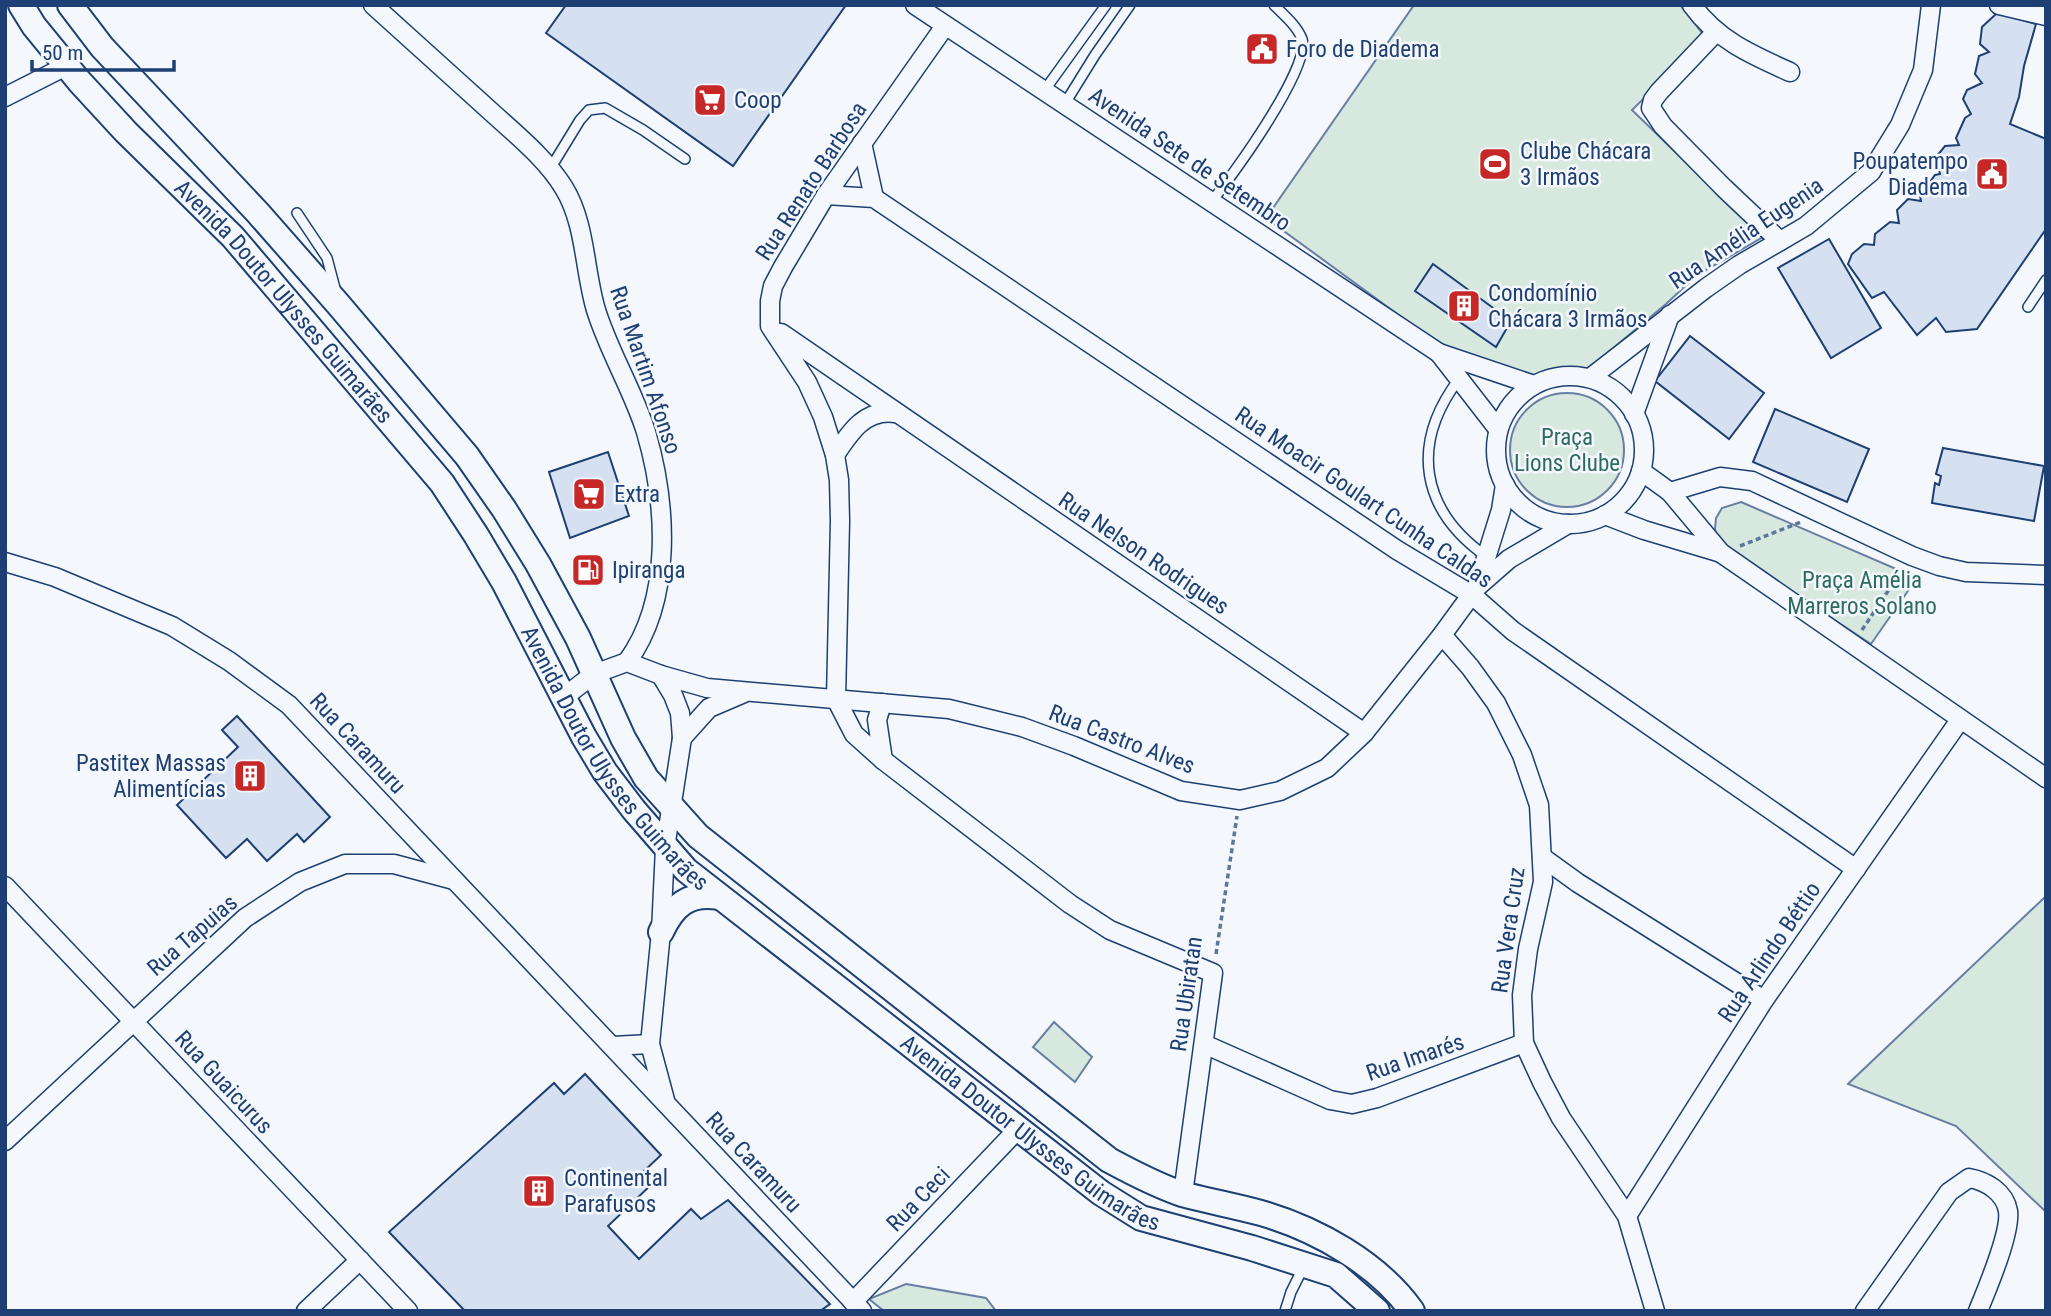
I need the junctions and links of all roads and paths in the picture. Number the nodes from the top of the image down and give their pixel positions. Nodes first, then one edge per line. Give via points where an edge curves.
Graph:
1 (21, 5) edge
2 (70, 5) edge
3 (373, 5) edge
4 (915, 5) edge
5 (1106, 5) edge
6 (1130, 5) edge
7 (1274, 5) edge
8 (1692, 5) edge
9 (1931, 5) edge
10 (1999, 5) edge
11 (2046, 16) edge
12 (945, 26) junction
13 (1715, 33) junction
14 (66, 66) junction
15 (1790, 72) dead end
16 (1044, 91) junction
17 (5, 97) edge
18 (1064, 105) junction
19 (862, 143) junction
20 (685, 159) dead end
21 (550, 169) junction
22 (826, 195) junction
23 (874, 198) junction
24 (1211, 202) junction
25 (297, 213) dead end
26 (1780, 241) junction
27 (2046, 280) edge
28 (338, 304) junction
29 (2028, 307) dead end
30 (1671, 314) junction
31 (770, 326) junction
32 (1438, 353) junction
33 (1590, 378) junction
34 (1459, 379) junction
35 (1534, 384) junction
36 (895, 413) junction
37 (1634, 414) junction
38 (1498, 429) junction
39 (835, 455) junction
40 (1641, 471) junction
41 (1505, 485) junction
42 (1670, 492) junction
43 (1824, 514) junction
44 (1605, 515) junction
45 (1568, 524) junction
46 (1721, 553) junction
47 (1912, 556) junction
48 (1487, 557) junction
49 (5, 562) edge
50 (2046, 575) edge
51 (1474, 591) junction
52 (1442, 635) junction
53 (1853, 643) junction
54 (627, 662) junction
55 (594, 674) junction
56 (660, 675) junction
57 (744, 693) junction
58 (564, 697) junction
59 (835, 699) junction
60 (882, 703) junction
61 (1960, 720) junction
62 (1364, 733) junction
63 (682, 738) junction
64 (883, 760) junction
65 (2046, 760) edge
66 (2023, 762) junction
67 (2046, 778) edge
68 (1240, 800) junction
69 (670, 807) junction
70 (665, 848) junction
71 (1542, 856) junction
72 (1856, 869) junction
73 (454, 880) junction
74 (5, 886) edge
75 (719, 897) junction
76 (661, 932) junction
77 (1213, 973) junction
78 (1764, 1000) junction
79 (133, 1021) junction
80 (1524, 1043) junction
81 (650, 1044) junction
82 (1205, 1044) junction
83 (613, 1046) junction
84 (667, 1105) junction
85 (1018, 1129) junction
86 (5, 1141) edge
87 (1183, 1194) junction
88 (1627, 1216) junction
89 (360, 1260) junction
90 (1305, 1264) junction
91 (858, 1307) edge
92 (306, 1311) edge
93 (408, 1311) edge
94 (1285, 1311) edge
95 (1377, 1311) edge
96 (1412, 1311) edge
97 (1655, 1311) edge
98 (1865, 1311) edge
99 (1978, 1311) edge

1 - 14 main road, Avenida Doutor Ulysses Guimarães
2 - 28 main road, Avenida Doutor Ulysses Guimarães via 102,47
3 - 21 street, Rua Martim Afonso
4 - 12 street, Avenida Sete de Setembro
5 - 16 lane
6 - 18 lane
7 - 24 lane via 1303,40 1302,55 1278,106
8 - 13 street
9 - 26 street, Rua Amélia Eugenia via 1923,70 1900,125 1871,172 1806,226
10 - 11 street
12 - 16 street, Avenida Sete de Setembro
12 - 19 street, Rua Renato Barbosa
13 - 15 street
13 - 26 street via 1673,76 1651,108
14 - 17 street
14 - 58 main road, Avenida Doutor Ulysses Guimarães via 233,237 442,483 504,582
16 - 18 street, Avenida Sete de Setembro
18 - 24 street, Avenida Sete de Setembro
19 - 22 street, Rua Renato Barbosa
19 - 23 street
20 - 21 lane via 604,108 589,110 580,120
21 - 54 street, Rua Martim Afonso via 576,212 595,308 645,431 655,472 661,523 655,598 639,644
22 - 23 street
22 - 31 street, Rua Renato Barbosa via 774,286
23 - 51 street, Rua Moacir Goulart Cunha Caldas via 1385,542
24 - 32 street, Avenida Sete de Setembro
25 - 28 lane via 327,258
26 - 30 street, Rua Amélia Eugenia
27 - 29 lane
28 - 55 main road, Avenida Doutor Ulysses Guimarães via 467,456 504,509 544,574
30 - 33 street, Rua Amélia Eugenia
30 - 37 street, Rua Amélia Eugenia
31 - 36 street, Rua Nelson Rodrigues
31 - 39 street via 807,382
32 - 34 street, Avenida Sete de Setembro
32 - 35 street, Avenida Sete de Setembro
33 - 35 street via 1562,376
33 - 37 street via 1623,398
34 - 38 street, Avenida Sete de Setembro
34 - 48 lane via 1435,418 1428,463 1440,508 1468,544
35 - 38 street via 1518,396
36 - 39 street via 882,411 867,418 851,430
36 - 62 street, Rua Nelson Rodrigues
37 - 40 street via 1644,452
38 - 41 street via 1496,457
39 - 59 street via 840,521
40 - 42 street
40 - 44 street via 1633,489
41 - 45 street via 1531,513
41 - 48 street, Rua Castro Alves
42 - 43 street via 1720,477 1752,481
42 - 46 street
43 - 46 path
43 - 47 street
44 - 45 street
44 - 46 street
45 - 51 street, Rua Castro Alves via 1509,559
46 - 53 street
47 - 50 street via 1966,572
47 - 53 path
48 - 51 street, Rua Castro Alves
49 - 73 street, Rua Caramuru via 172,626 229,661 289,705
51 - 52 street, Rua Castro Alves
51 - 72 street, Rua Moacir Goulart Cunha Caldas via 1513,632
52 - 62 street, Rua Castro Alves
52 - 71 street, Rua Vera Cruz via 1496,703 1522,755 1539,806
53 - 61 street
54 - 55 street
54 - 56 street, Rua Castro Alves
55 - 58 street
55 - 69 main road, Avenida Doutor Ulysses Guimarães via 623,738 646,778
56 - 57 street, Rua Castro Alves
56 - 63 street via 680,713
57 - 59 street, Rua Castro Alves
57 - 63 street, Rua Castro Alves via 709,708
58 - 70 main road, Avenida Doutor Ulysses Guimarães via 605,772
59 - 60 street, Rua Castro Alves
59 - 64 street via 854,733
60 - 64 street via 877,720
60 - 68 street, Rua Castro Alves via 949,709 1022,727 1181,791
61 - 66 street
61 - 72 street, Rua Arlindo Béttio
62 - 68 street, Rua Castro Alves via 1327,768 1280,790
63 - 69 street
64 - 77 street via 1100,924
65 - 66 street
66 - 67 street
68 - 77 path, Rua Ubiratan
69 - 70 street
69 - 87 main road, Avenida Doutor Ulysses Guimarães via 698,836 1109,1160
70 - 75 main road, Avenida Doutor Ulysses Guimarães
70 - 76 street
71 - 78 street
71 - 80 street, Rua Vera Cruz via 1544,882 1522,995
72 - 78 street, Rua Arlindo Béttio
73 - 79 street, Rua Tapuias via 394,864 345,864 300,882 245,918
73 - 83 street, Rua Caramuru
74 - 79 street, Rua Guaicurus
75 - 76 main road via 700,896 682,902 668,915
75 - 85 main road, Avenida Doutor Ulysses Guimarães
76 - 81 street
77 - 82 street, Rua Ubiratan
78 - 88 street, Rua Arlindo Béttio
79 - 86 street, Rua Tapuias
79 - 89 street, Rua Guaicurus
80 - 82 street, Rua Imarés via 1352,1104 1330,1100
80 - 88 street, Rua Vera Cruz via 1561,1118
81 - 83 street
81 - 84 street
82 - 87 street, Rua Ubiratan
83 - 84 street, Rua Caramuru
84 - 91 street, Rua Caramuru
85 - 90 main road, Avenida Doutor Ulysses Guimarães via 1101,1194 1140,1218
85 - 91 street, Rua Ceci
87 - 96 main road, Avenida Doutor Ulysses Guimarães via 1263,1214 1334,1244 1370,1269
88 - 97 street, Rua Vera Cruz
89 - 92 street
89 - 93 street, Rua Guaicurus
90 - 94 lane
90 - 95 main road, Avenida Doutor Ulysses Guimarães via 1336,1275
98 - 99 street via 1949,1192 1969,1178 1996,1190 2008,1213 2006,1232

